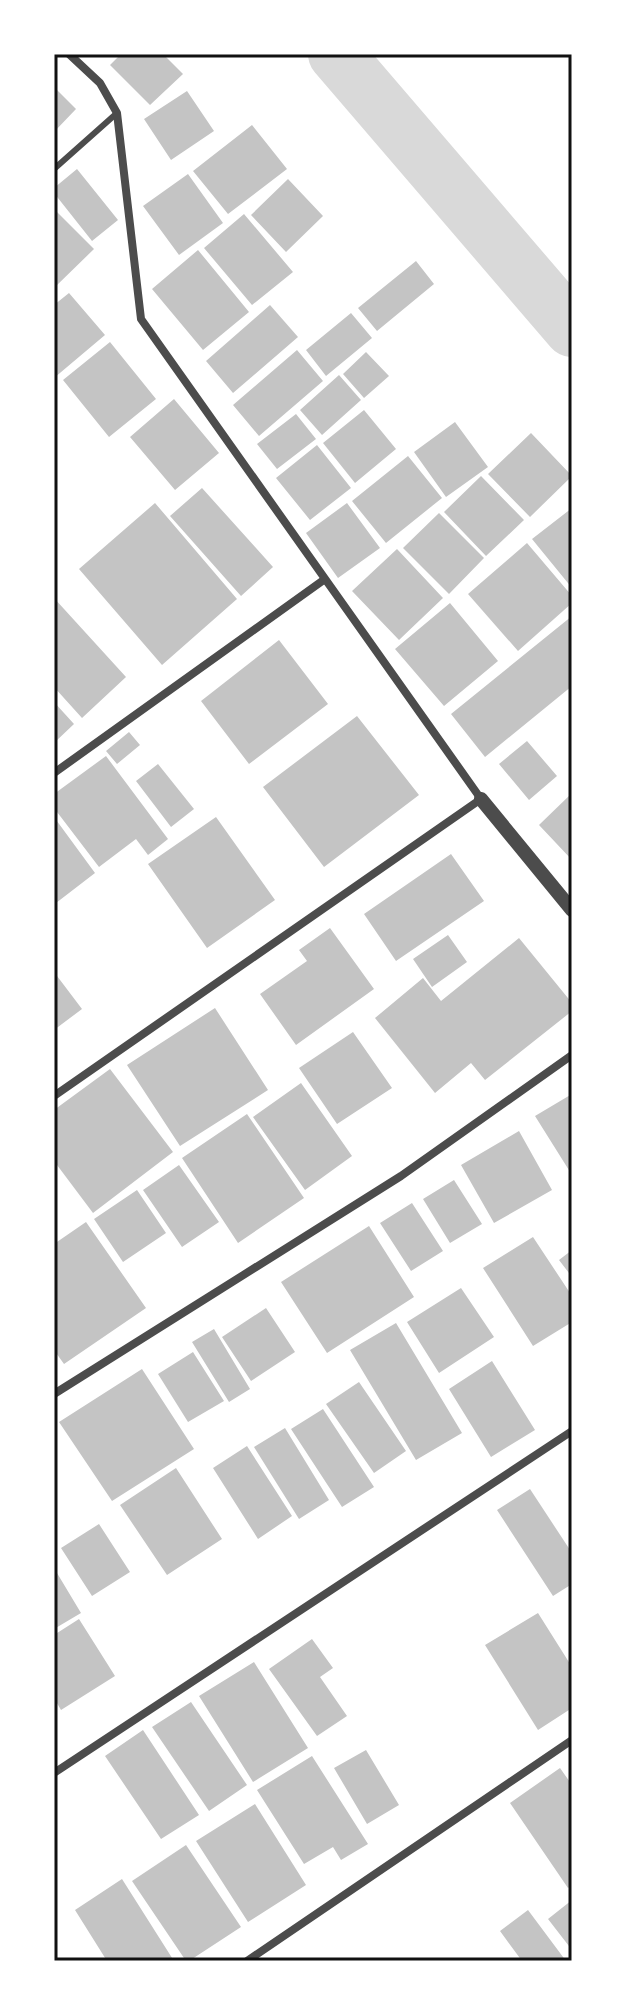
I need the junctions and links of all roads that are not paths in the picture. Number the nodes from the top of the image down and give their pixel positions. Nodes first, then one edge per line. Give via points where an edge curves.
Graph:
1 (69, 54) edge
2 (117, 113) junction
3 (54, 169) edge
4 (325, 579) junction
5 (54, 773) edge
6 (481, 799) junction
7 (572, 910) edge
8 (572, 1055) edge
9 (54, 1096) edge
10 (54, 1394) edge
11 (572, 1431) edge
12 (572, 1740) edge
13 (54, 1773) edge
14 (247, 1961) edge

1 - 2 street via 100,83
2 - 3 lane
2 - 4 street via 141,319
4 - 5 street
4 - 6 street
6 - 7 street
6 - 9 street
8 - 10 street via 401,1176
11 - 13 street
12 - 14 street

